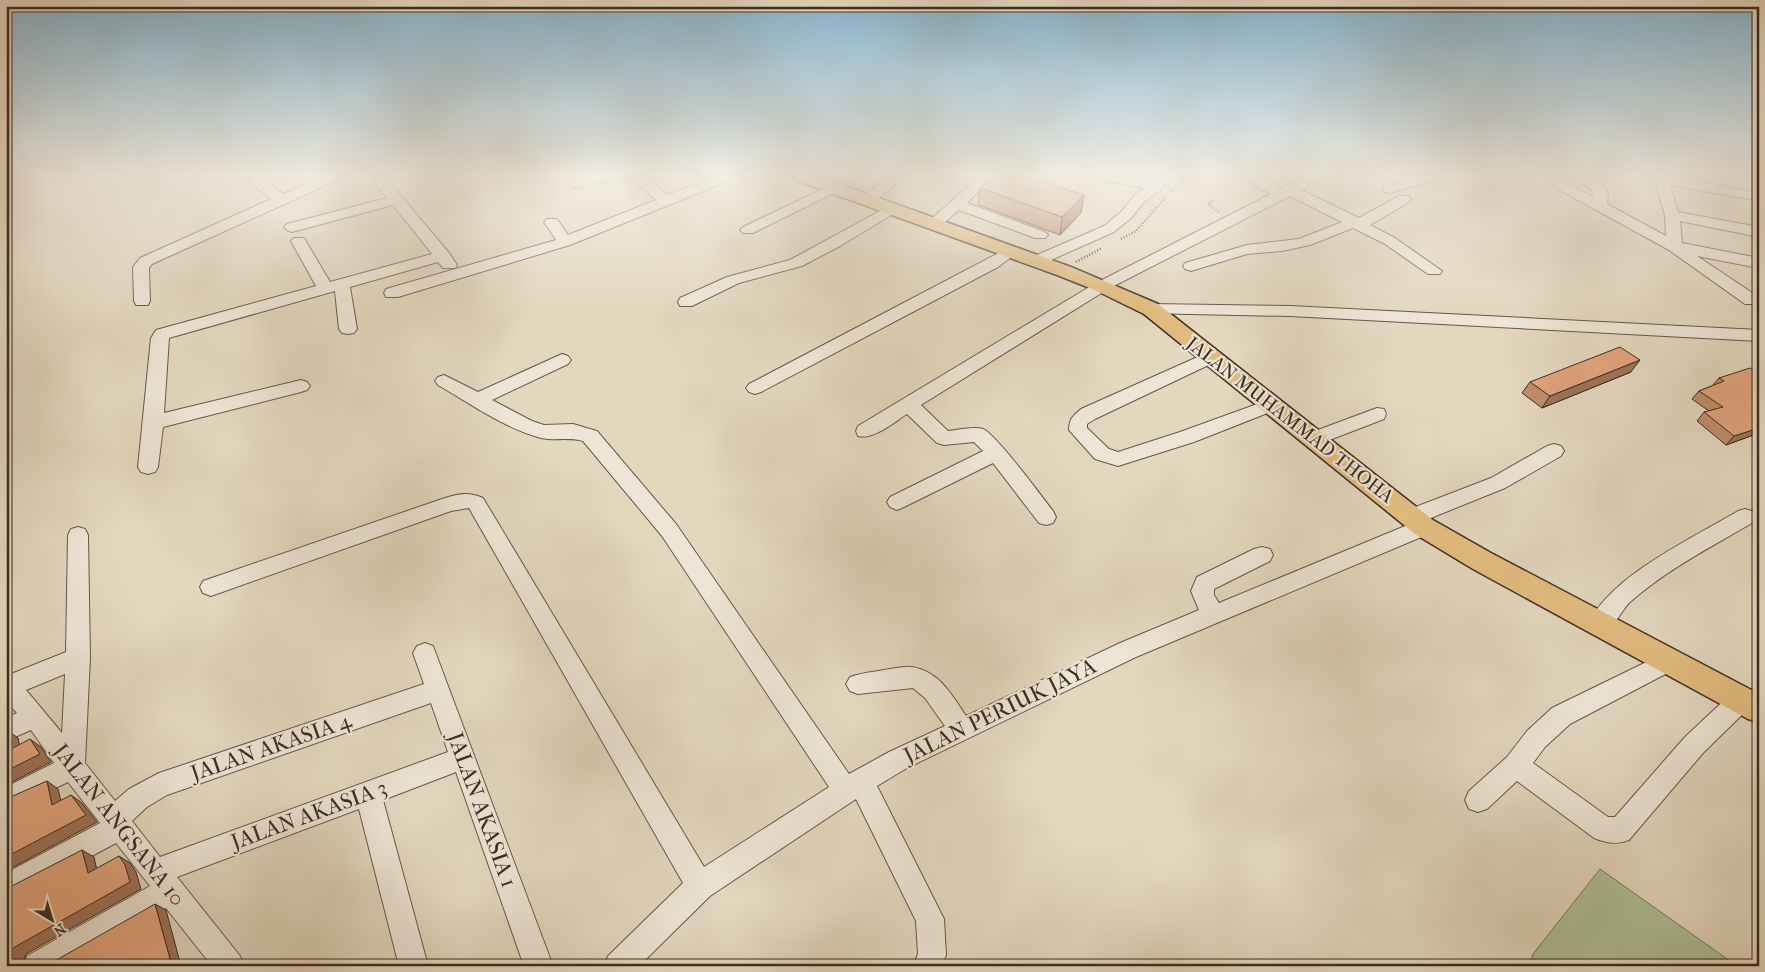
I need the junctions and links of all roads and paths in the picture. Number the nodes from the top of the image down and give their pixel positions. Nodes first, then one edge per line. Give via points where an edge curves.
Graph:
1 (231, 221) edge
2 (331, 221) edge
3 (413, 221) edge
4 (614, 221) edge
5 (765, 221) edge
6 (870, 221) edge
7 (926, 221) edge
8 (937, 221) edge
9 (1003, 221) edge
10 (1118, 221) edge
11 (1229, 221) edge
12 (1353, 221) edge
13 (1360, 221) edge
14 (1628, 221) edge
15 (1672, 221) edge
16 (1705, 221) edge
17 (552, 222) dead end
18 (1357, 223) junction
19 (934, 224) junction
20 (748, 230) dead end
21 (1759, 232) edge
22 (1040, 235) dead end
23 (565, 242) junction
24 (1674, 247) junction
25 (1010, 252) junction
26 (443, 256) junction
27 (1036, 261) junction
28 (1759, 263) edge
29 (1191, 266) dead end
30 (1434, 271) dead end
31 (456, 274) junction
32 (1102, 286) junction
33 (334, 288) junction
34 (392, 293) dead end
35 (1751, 300) dead end
36 (142, 302) dead end
37 (686, 302) dead end
38 (1151, 309) junction
39 (348, 329) dead end
40 (1759, 336) edge
41 (1211, 358) junction
42 (562, 360) dead end
43 (444, 381) dead end
44 (301, 386) dead end
45 (755, 388) dead end
46 (476, 400) junction
47 (909, 405) junction
48 (1271, 405) junction
49 (1377, 414) dead end
50 (155, 422) junction
51 (865, 431) dead end
52 (1314, 439) junction
53 (1554, 451) dead end
54 (996, 453) junction
55 (148, 467) dead end
56 (897, 502) dead end
57 (1046, 517) dead end
58 (1746, 517) dead end
59 (1418, 522) junction
60 (78, 535) dead end
61 (1262, 555) dead end
62 (211, 588) dead end
63 (1214, 614) junction
64 (1599, 624) junction
65 (425, 654) dead end
66 (78, 658) junction
67 (1669, 661) junction
68 (858, 684) dead end
69 (7, 686) edge
70 (438, 690) junction
71 (1750, 704) edge
72 (36, 716) junction
73 (6, 730) edge
74 (961, 730) junction
75 (463, 758) junction
76 (1516, 765) junction
77 (72, 767) junction
78 (854, 786) junction
79 (368, 793) junction
80 (6, 800) edge
81 (1478, 800) dead end
82 (117, 824) junction
83 (162, 881) junction
84 (700, 886) junction
85 (6, 888) edge
86 (218, 962) edge
87 (37, 966) edge
88 (414, 966) edge
89 (539, 966) edge
90 (618, 966) edge
91 (928, 966) edge

1 - 36 street via 142,264
2 - 33 street via 296,234
3 - 26 street
4 - 23 street
5 - 20 street
6 - 37 street via 796,263 734,280
7 - 19 main road, JALAN MUHAMMAD THOHA
8 - 19 street
9 - 22 street
10 - 27 street via 1109,229
11 - 32 street
12 - 18 street
13 - 18 street
14 - 24 street
15 - 24 street
16 - 21 street
17 - 23 street
18 - 29 street via 1305,242 1230,253
18 - 30 street via 1398,245
19 - 25 main road, JALAN MUHAMMAD THOHA
23 - 31 street
24 - 28 street
24 - 35 street
25 - 27 main road, JALAN MUHAMMAD THOHA
25 - 45 street
26 - 31 street
26 - 33 street
27 - 32 main road, JALAN MUHAMMAD THOHA
31 - 34 street
32 - 38 main road, JALAN MUHAMMAD THOHA
32 - 47 street
33 - 39 street
33 - 50 street via 162,334
38 - 40 street via 1290,311
38 - 41 main road, JALAN MUHAMMAD THOHA
41 - 48 main road, JALAN MUHAMMAD THOHA
41 - 48 street via 1088,414 1078,422 1078,430 1102,454 1118,459
42 - 46 street
43 - 46 street
44 - 50 street
46 - 78 street via 525,426 544,432 573,431 590,436 669,530
47 - 51 street
47 - 54 street via 944,438 979,435
48 - 52 main road, JALAN MUHAMMAD THOHA
49 - 52 street
50 - 55 street
52 - 59 main road, JALAN MUHAMMAD THOHA
53 - 59 street, JALAN PERIUK JAYA
54 - 56 street
54 - 57 street
58 - 64 street via 1647,576 1621,597
59 - 63 street, JALAN PERIUK JAYA
59 - 64 main road, JALAN MUHAMMAD THOHA via 1482,562
60 - 66 street
61 - 63 street via 1205,583 1202,595
62 - 84 street via 449,504 469,500 476,503
63 - 74 street, JALAN PERIUK JAYA via 1128,650
64 - 67 main road, JALAN MUHAMMAD THOHA
65 - 70 street, JALAN AKASIA 1
66 - 69 street
66 - 77 street
67 - 71 main road, JALAN MUHAMMAD THOHA
67 - 76 street via 1561,716 1536,739
68 - 74 street via 918,678 935,693
69 - 72 street, JALAN ANGSANA 10
70 - 75 street, JALAN AKASIA 1
70 - 82 street, JALAN AKASIA 4 via 159,785 138,798
71 - 76 street via 1694,745 1620,831 1603,829
72 - 73 street
72 - 77 street, JALAN ANGSANA 10
74 - 78 street, JALAN PERIUK JAYA via 898,760
75 - 79 street, JALAN AKASIA 3
75 - 89 street, JALAN AKASIA 1
76 - 81 street
77 - 80 street
77 - 82 street, JALAN ANGSANA 10
78 - 84 street, JALAN PERIUK JAYA
78 - 91 street via 930,919 932,955
79 - 83 street, JALAN AKASIA 3
79 - 88 street
82 - 83 street, JALAN ANGSANA 10
82 - 85 street, JALAN AKASIA 4
83 - 86 street, JALAN ANGSANA 10
83 - 87 street, JALAN AKASIA 3
84 - 90 street, JALAN PERIUK JAYA

